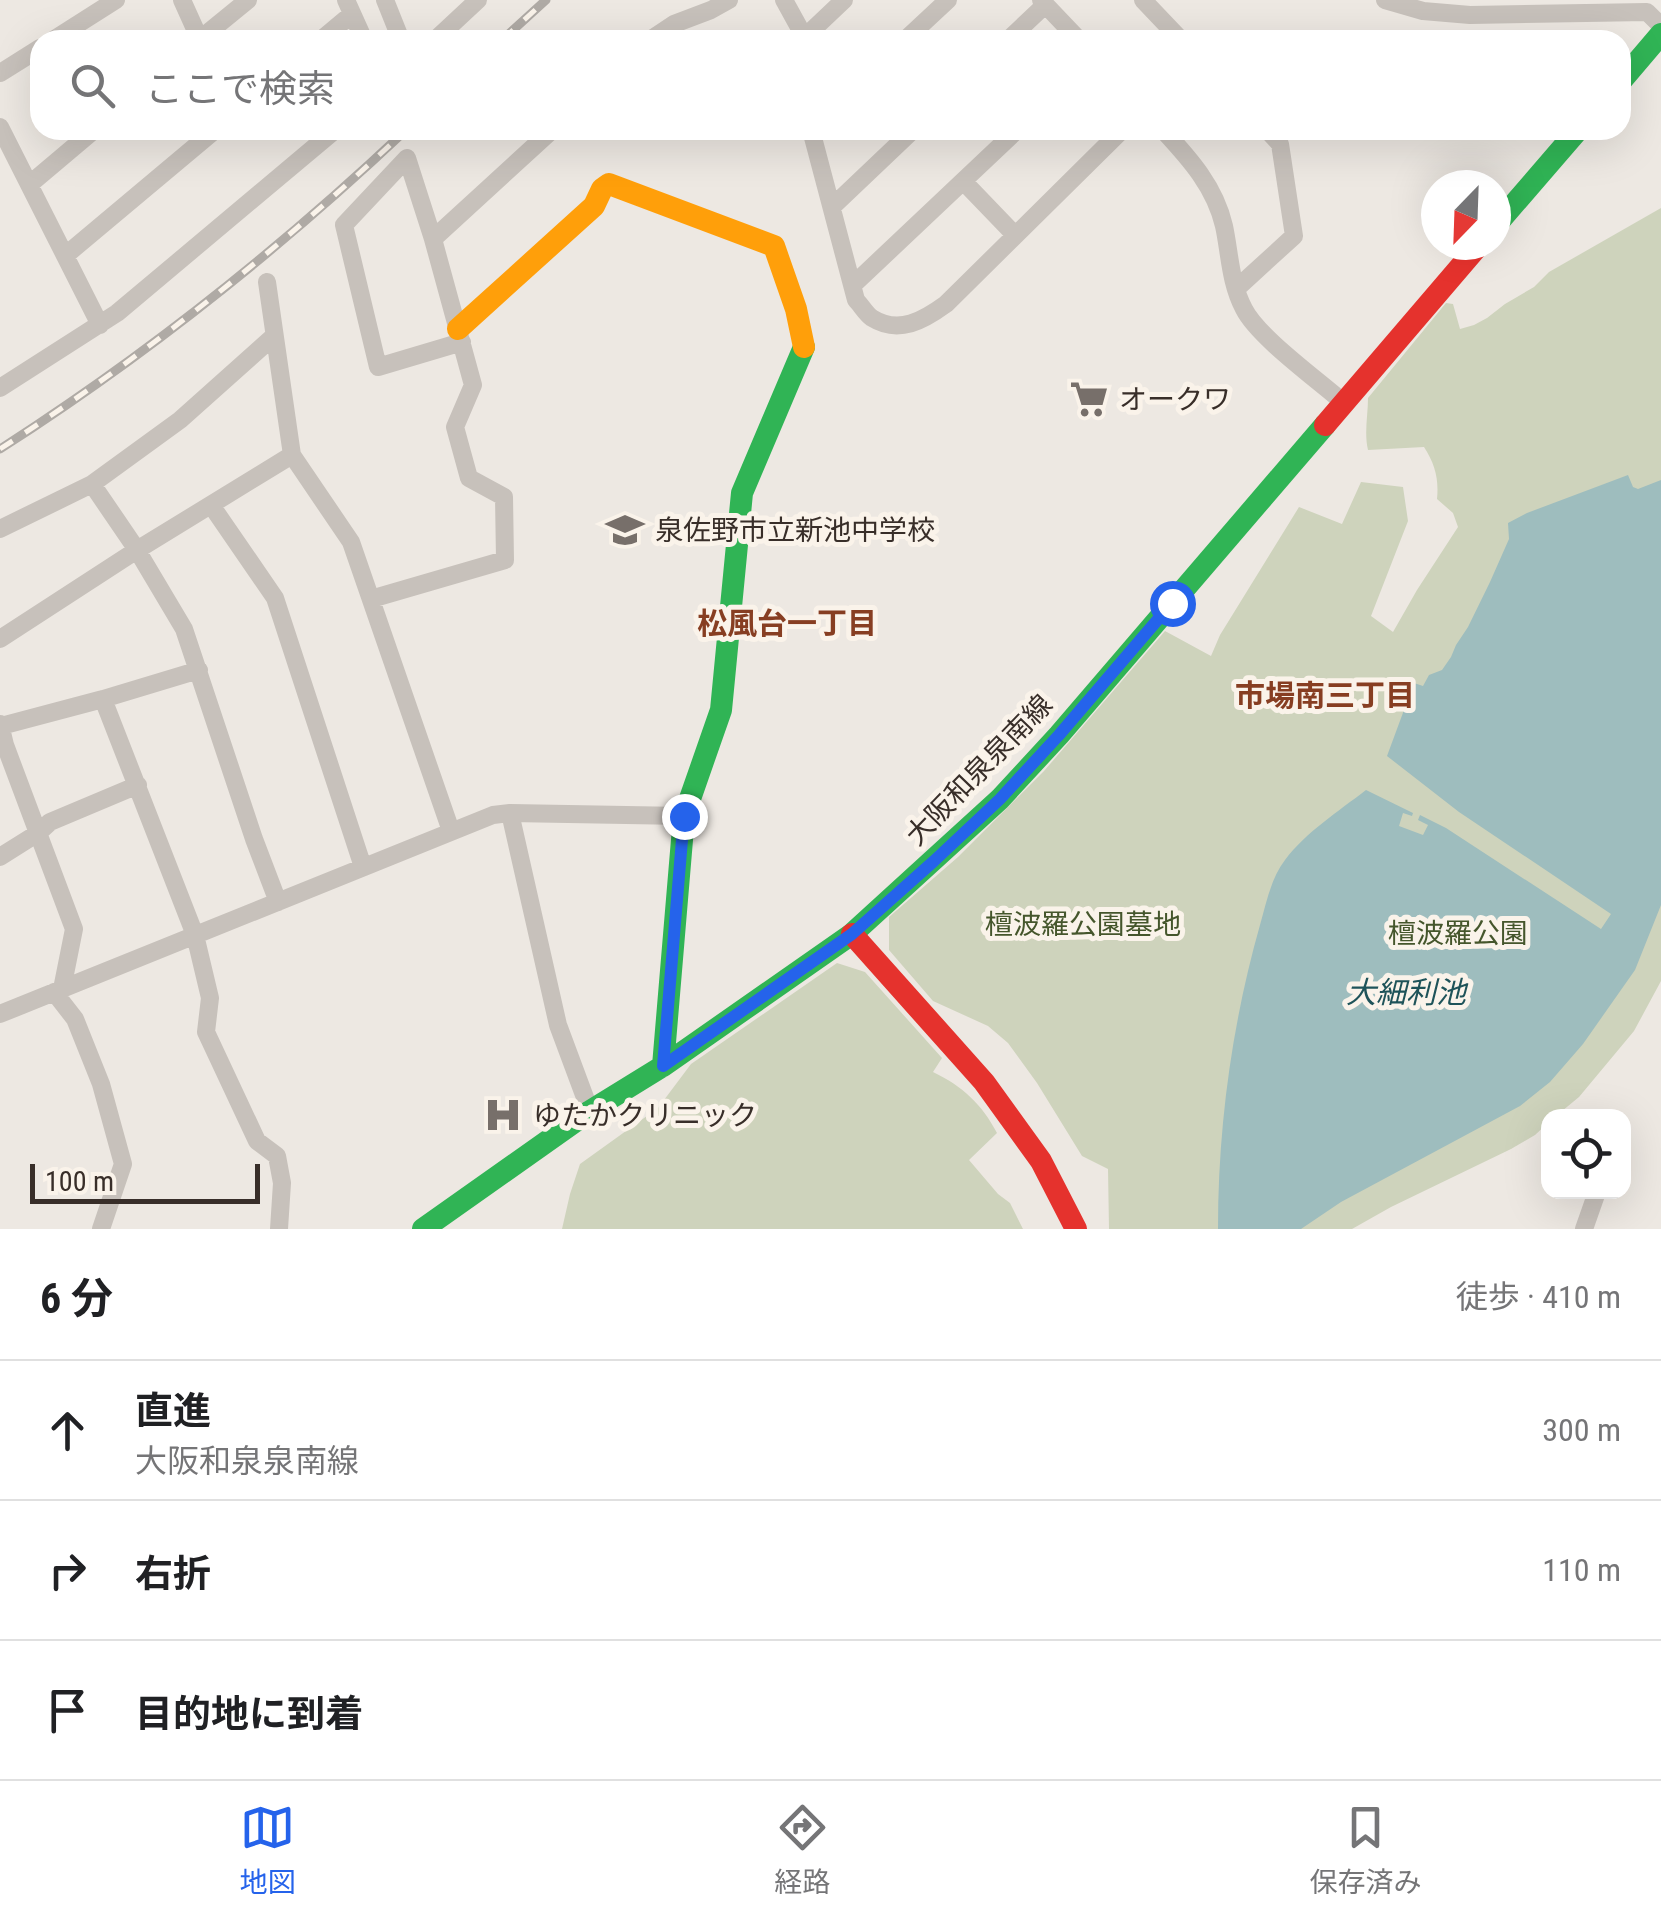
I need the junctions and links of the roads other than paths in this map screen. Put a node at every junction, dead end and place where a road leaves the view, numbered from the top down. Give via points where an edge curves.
1 (116, 0) edge
2 (182, 0) edge
3 (248, 0) edge
4 (385, 0) edge
5 (478, 0) edge
6 (729, 0) edge
7 (784, 0) edge
8 (844, 0) edge
9 (948, 0) edge
10 (1143, 0) edge
11 (1385, 0) edge
12 (1043, 2) edge
13 (349, 7) edge
14 (1661, 26) edge
15 (69, 30) edge
16 (195, 30) edge
17 (211, 30) edge
18 (329, 30) edge
19 (359, 30) edge
20 (397, 30) edge
21 (446, 30) edge
22 (665, 30) edge
23 (801, 30) edge
24 (814, 30) edge
25 (916, 30) edge
26 (1017, 30) edge
27 (1070, 30) edge
28 (1172, 30) edge
29 (1661, 34) edge
30 (30, 54) edge
31 (1631, 68) edge
32 (0, 73) edge
33 (0, 127) edge
34 (82, 140) edge
35 (203, 140) edge
36 (323, 140) edge
37 (541, 140) edge
38 (815, 140) edge
39 (902, 140) edge
40 (1006, 140) edge
41 (1112, 140) edge
42 (1172, 140) edge
43 (1276, 140) edge
44 (1569, 140) edge
45 (963, 180) junction
46 (30, 184) junction
47 (832, 206) junction
48 (1511, 208) edge
49 (1016, 234) junction
50 (432, 239) junction
51 (66, 256) junction
52 (1466, 260) edge
53 (267, 282) dead end
54 (853, 285) junction
55 (1236, 289) junction
56 (100, 325) junction
57 (274, 336) junction
58 (460, 336) junction
59 (0, 388) edge
60 (1344, 403) junction
61 (292, 455) junction
62 (92, 484) junction
63 (211, 504) junction
64 (0, 529) edge
65 (137, 550) junction
66 (372, 599) junction
67 (0, 639) edge
68 (199, 670) junction
69 (104, 699) junction
70 (0, 725) edge
71 (3, 746) edge
72 (138, 786) junction
73 (510, 813) junction
74 (684, 816) junction
75 (451, 832) junction
76 (38, 833) junction
77 (0, 856) edge
78 (364, 867) junction
79 (278, 902) junction
80 (852, 934) junction
81 (195, 935) junction
82 (58, 991) junction
83 (0, 1014) edge
84 (663, 1066) junction
85 (590, 1111) junction
86 (1595, 1199) edge
87 (100, 1229) edge
88 (279, 1229) edge
89 (423, 1229) edge
90 (1076, 1229) edge
91 (1584, 1229) edge

1 - 15 street
2 - 16 street
3 - 17 street
4 - 20 street
5 - 21 street
6 - 22 street
7 - 23 street
8 - 24 street
9 - 25 street
10 - 28 street
11 - 14 street via 1470,15 1647,12
12 - 26 street
12 - 27 street
13 - 18 street
13 - 19 street
29 - 31 main road
30 - 32 street
33 - 46 street
34 - 46 street
35 - 51 street
36 - 56 street
37 - 50 street
38 - 47 street
39 - 47 street
40 - 45 street
41 - 49 street
42 - 55 street via 1214,196
43 - 55 street via 1294,236
44 - 48 main road
45 - 49 street
45 - 54 street
46 - 51 street
47 - 54 street
49 - 54 street via 946,304 910,325 872,318
50 - 58 street
50 - 58 street via 407,158 344,225 378,367
51 - 56 street
52 - 60 main road, 大阪和泉泉南線
53 - 57 street
55 - 60 street via 1257,328
56 - 59 street
57 - 61 street
57 - 62 street via 180,420
58 - 66 street via 473,384 455,427 468,478 504,497 505,560
58 - 74 main road via 609,184 774,246 804,346 742,492 721,710
60 - 80 main road, 大阪和泉泉南線 via 1000,799
61 - 63 street
61 - 66 street via 351,542
62 - 64 street
62 - 65 street
63 - 65 street
63 - 78 street via 275,598
65 - 67 street
65 - 68 street via 184,629
66 - 75 street
68 - 69 street
68 - 79 street
69 - 70 street
69 - 72 street
70 - 71 street
71 - 76 street
72 - 76 street
72 - 81 street
73 - 74 street
73 - 75 street
73 - 85 street via 558,1025
74 - 84 main road
75 - 78 street
76 - 77 street
76 - 82 street via 74,929
78 - 79 street
79 - 81 street
80 - 84 main road, 大阪和泉泉南線
80 - 90 main road via 984,1082 1041,1161
81 - 82 street
81 - 88 street via 210,998 206,1032 257,1140 277,1156
82 - 83 street
82 - 87 street via 101,1084 123,1164
84 - 85 main road, 大阪和泉泉南線
85 - 89 main road, 大阪和泉泉南線
86 - 91 street

